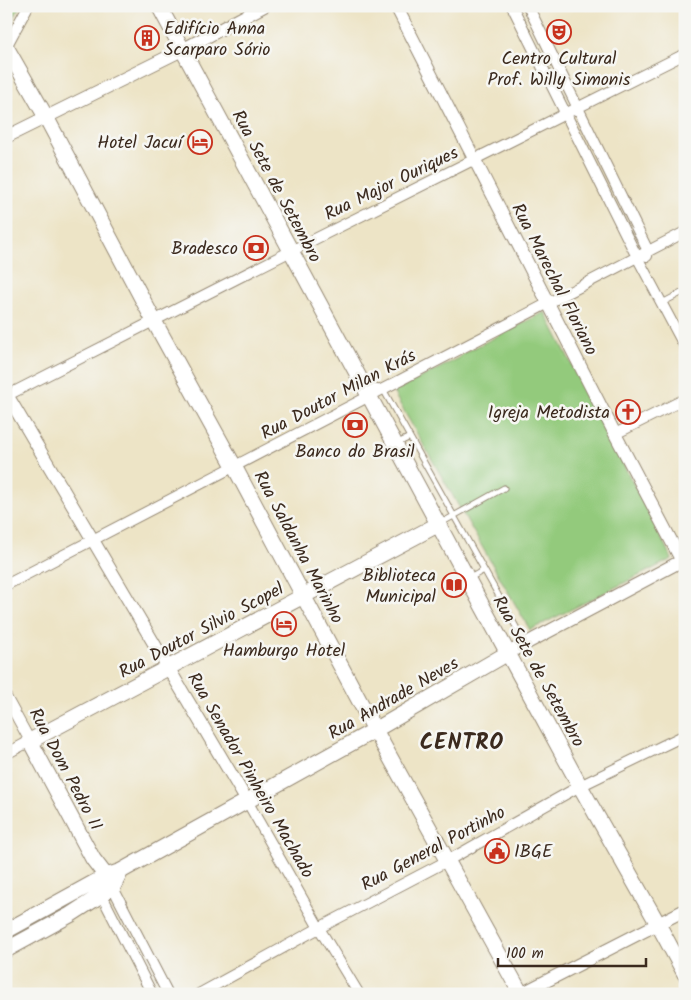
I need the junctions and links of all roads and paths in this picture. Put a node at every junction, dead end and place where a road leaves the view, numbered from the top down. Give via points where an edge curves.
1 (28, 6) edge
2 (159, 6) edge
3 (264, 6) edge
4 (396, 6) edge
5 (528, 6) edge
6 (516, 7) edge
7 (6, 47) edge
8 (182, 50) junction
9 (685, 54) edge
10 (578, 108) junction
11 (566, 113) junction
12 (46, 117) junction
13 (6, 137) edge
14 (596, 145) junction
15 (584, 150) junction
16 (474, 160) junction
17 (623, 201) junction
18 (612, 207) junction
19 (685, 232) edge
20 (291, 251) junction
21 (648, 251) junction
22 (637, 257) junction
23 (644, 269) junction
24 (685, 292) edge
25 (548, 304) junction
26 (662, 304) junction
27 (154, 321) junction
28 (685, 348) edge
29 (372, 389) junction
30 (7, 395) edge
31 (685, 399) edge
32 (615, 434) junction
33 (410, 437) junction
34 (396, 444) junction
35 (234, 466) junction
36 (504, 488) dead end
37 (454, 516) junction
38 (439, 524) junction
39 (93, 540) junction
40 (684, 562) edge
41 (484, 570) junction
42 (468, 579) junction
43 (6, 585) edge
44 (304, 596) junction
45 (525, 644) junction
46 (508, 653) junction
47 (168, 669) junction
48 (6, 697) edge
49 (375, 730) junction
50 (685, 735) edge
51 (30, 741) junction
52 (6, 754) edge
53 (580, 786) junction
54 (247, 801) junction
55 (447, 860) junction
56 (104, 885) junction
57 (685, 910) edge
58 (31, 918) junction
59 (658, 924) junction
60 (319, 928) junction
61 (6, 931) edge
62 (39, 932) junction
63 (6, 950) edge
64 (685, 974) edge
65 (152, 994) edge
66 (168, 994) edge
67 (200, 994) edge
68 (359, 994) edge
69 (521, 994) edge

1 - 7 street
2 - 8 main road, Rua Sete de Setembro
3 - 8 street
4 - 16 street, Rua Marechal Floriano
5 - 10 street
6 - 11 street
7 - 12 main road, Rua Saldanha Marinho
8 - 12 street
8 - 20 main road, Rua Sete de Setembro
9 - 10 street, Rua Major Ouriques
10 - 11 street, Rua Major Ouriques
10 - 14 street
11 - 15 street
11 - 16 street, Rua Major Ouriques
12 - 13 street
12 - 27 main road, Rua Saldanha Marinho
14 - 15 street
14 - 17 street
15 - 18 street
16 - 20 street, Rua Major Ouriques
16 - 25 street, Rua Marechal Floriano
17 - 18 street
17 - 21 street
18 - 22 street
19 - 21 street, Rua Doutor Milan Krás
20 - 27 street, Rua Major Ouriques
20 - 29 main road, Rua Sete de Setembro
21 - 22 street, Rua Doutor Milan Krás
21 - 23 street
22 - 23 street
22 - 25 street, Rua Doutor Milan Krás
23 - 26 street
24 - 26 lane
25 - 29 street, Rua Doutor Milan Krás
25 - 32 street, Rua Marechal Floriano
26 - 28 street
27 - 30 street, Rua Major Ouriques
27 - 35 main road, Rua Saldanha Marinho
29 - 33 lane, Rua Sete de Setembro
29 - 34 main road, Rua Sete de Setembro
29 - 35 street, Rua Doutor Milan Krás
30 - 39 street, Rua Senador Pinheiro Machado
31 - 32 street
32 - 40 street, Rua Marechal Floriano
33 - 34 lane
33 - 37 lane, Rua Sete de Setembro
34 - 38 main road, Rua Sete de Setembro
35 - 39 street, Rua Doutor Milan Krás
35 - 44 main road, Rua Saldanha Marinho
36 - 37 lane
37 - 38 lane
37 - 41 lane, Rua Sete de Setembro
38 - 42 main road, Rua Sete de Setembro
38 - 44 main road, Rua Doutor Silvio Scopel
39 - 43 street, Rua Doutor Milan Krás
39 - 47 street, Rua Senador Pinheiro Machado
40 - 45 street, Rua Andrade Neves
41 - 42 lane
41 - 45 lane, Rua Sete de Setembro
42 - 46 main road, Rua Sete de Setembro
44 - 47 main road, Rua Doutor Silvio Scopel
44 - 49 main road, Rua Saldanha Marinho
45 - 46 street, Rua Andrade Neves
46 - 49 main road, Rua Andrade Neves
46 - 53 main road, Rua Sete de Setembro
47 - 51 main road, Rua Doutor Silvio Scopel
47 - 54 street, Rua Senador Pinheiro Machado
48 - 51 street, Rua Dom Pedro II
49 - 54 main road, Rua Andrade Neves
49 - 55 main road, Rua Saldanha Marinho
50 - 53 street, Rua General Portinho
51 - 52 street, Rua Doutor Silvio Scopel
51 - 56 main road, Rua Dom Pedro II via 94,859
53 - 55 street, Rua General Portinho
53 - 59 main road, Rua Sete de Setembro
54 - 56 main road, Rua Andrade Neves via 121,870
54 - 60 street, Rua Senador Pinheiro Machado
55 - 60 street, Rua General Portinho
55 - 69 main road, Rua Saldanha Marinho
56 - 58 main road
56 - 62 main road via 70,915
56 - 65 street, Rua Dom Pedro II
56 - 66 street, Rua Dom Pedro II
57 - 59 street
58 - 61 main road
58 - 62 main road
59 - 64 main road, Rua Sete de Setembro
59 - 69 street
60 - 67 street, Rua General Portinho
60 - 68 street, Rua Senador Pinheiro Machado
62 - 63 main road

